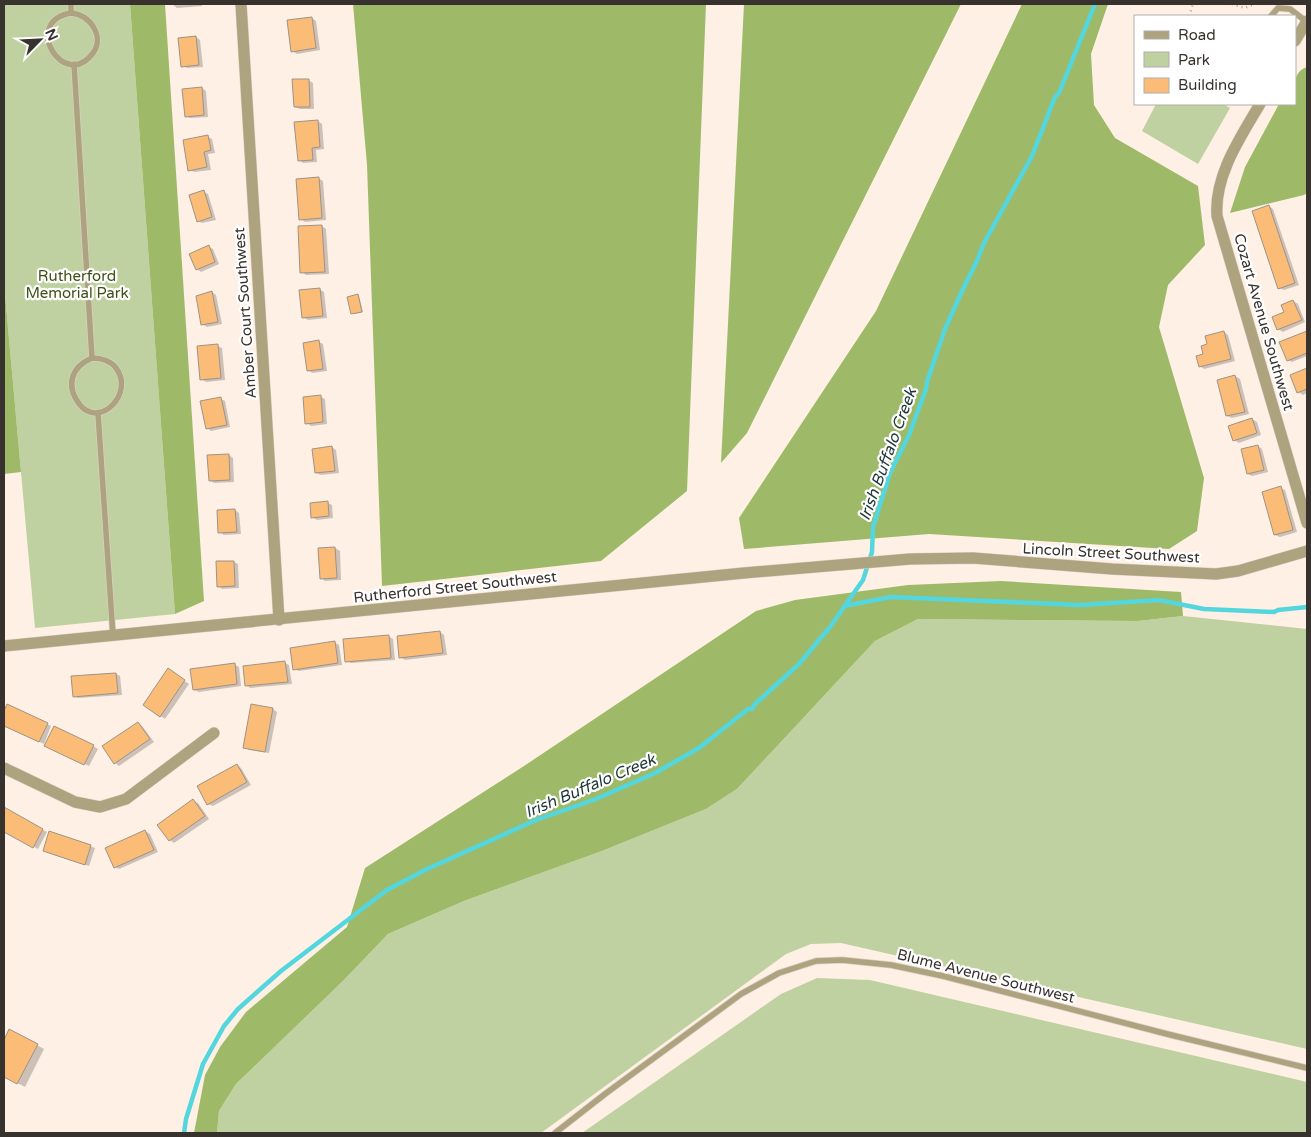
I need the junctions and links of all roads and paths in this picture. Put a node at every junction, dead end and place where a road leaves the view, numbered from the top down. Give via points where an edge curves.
1 (71, 4) edge
2 (241, 4) edge
3 (1232, 4) edge
4 (1254, 4) edge
5 (71, 14) junction
6 (1272, 15) edge
7 (1307, 21) edge
8 (1296, 39) edge
9 (74, 64) junction
10 (1259, 105) edge
11 (92, 358) junction
12 (98, 413) junction
13 (1307, 523) edge
14 (1307, 551) edge
15 (910, 559) joint
16 (278, 620) junction
17 (113, 636) junction
18 (4, 646) edge
19 (214, 733) dead end
20 (4, 768) edge
21 (1307, 1068) edge
22 (555, 1133) edge

1 - 5 lane
2 - 16 street, Amber Court Southwest
3 - 4 path via 1245,8
5 - 9 lane via 65,14 54,22 48,41 59,59
5 - 9 lane via 82,15 88,20 97,42 86,61
6 - 7 lane via 1278,8 1290,10
7 - 8 street
9 - 11 lane
10 - 13 street, Cozart Avenue Southwest via 1221,181 1216,202 1217,216
11 - 12 lane via 76,370 72,385 82,407
11 - 12 lane via 113,364 122,386 115,402
12 - 17 lane
14 - 15 street, Lincoln Street Southwest via 1216,574 1112,570 973,558
15 - 16 street, Rutherford Street Southwest
16 - 17 street, Rutherford Street Southwest
17 - 18 street, Rutherford Street Southwest
19 - 20 street via 126,799 100,807 75,802
21 - 22 lane, Blume Avenue Southwest via 943,976 891,965 816,961 779,973 741,994

